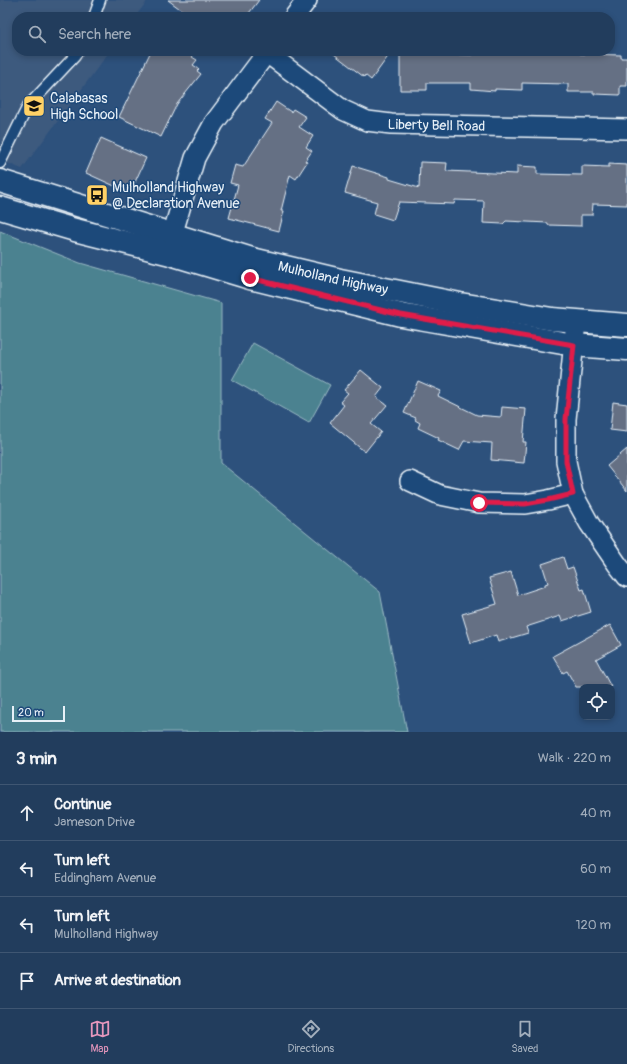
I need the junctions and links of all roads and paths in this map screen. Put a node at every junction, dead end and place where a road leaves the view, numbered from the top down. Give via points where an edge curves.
1 (100, 0) edge
2 (307, 0) edge
3 (96, 12) edge
4 (298, 12) edge
5 (75, 56) edge
6 (265, 56) edge
7 (273, 56) edge
8 (627, 129) edge
9 (0, 163) edge
10 (0, 181) edge
11 (0, 208) edge
12 (169, 244) junction
13 (576, 322) junction
14 (627, 325) edge
15 (574, 345) junction
16 (627, 349) edge
17 (410, 481) dead end
18 (573, 494) junction
19 (627, 577) edge

1 - 3 lane
2 - 4 street
5 - 9 lane via 28,106
6 - 12 street via 214,123 195,158
7 - 8 street, Liberty Bell Road via 343,110 367,121 392,124
10 - 12 main road, Mulholland Highway
11 - 12 main road, Mulholland Highway via 75,230
12 - 13 main road, Mulholland Highway via 252,259 460,304
12 - 15 main road, Mulholland Highway via 250,278 401,315
13 - 14 main road, Mulholland Highway
13 - 15 street
15 - 16 main road, Mulholland Highway
15 - 18 street via 566,419 566,461
17 - 18 street via 440,495 479,503 525,504
18 - 19 street via 616,564

